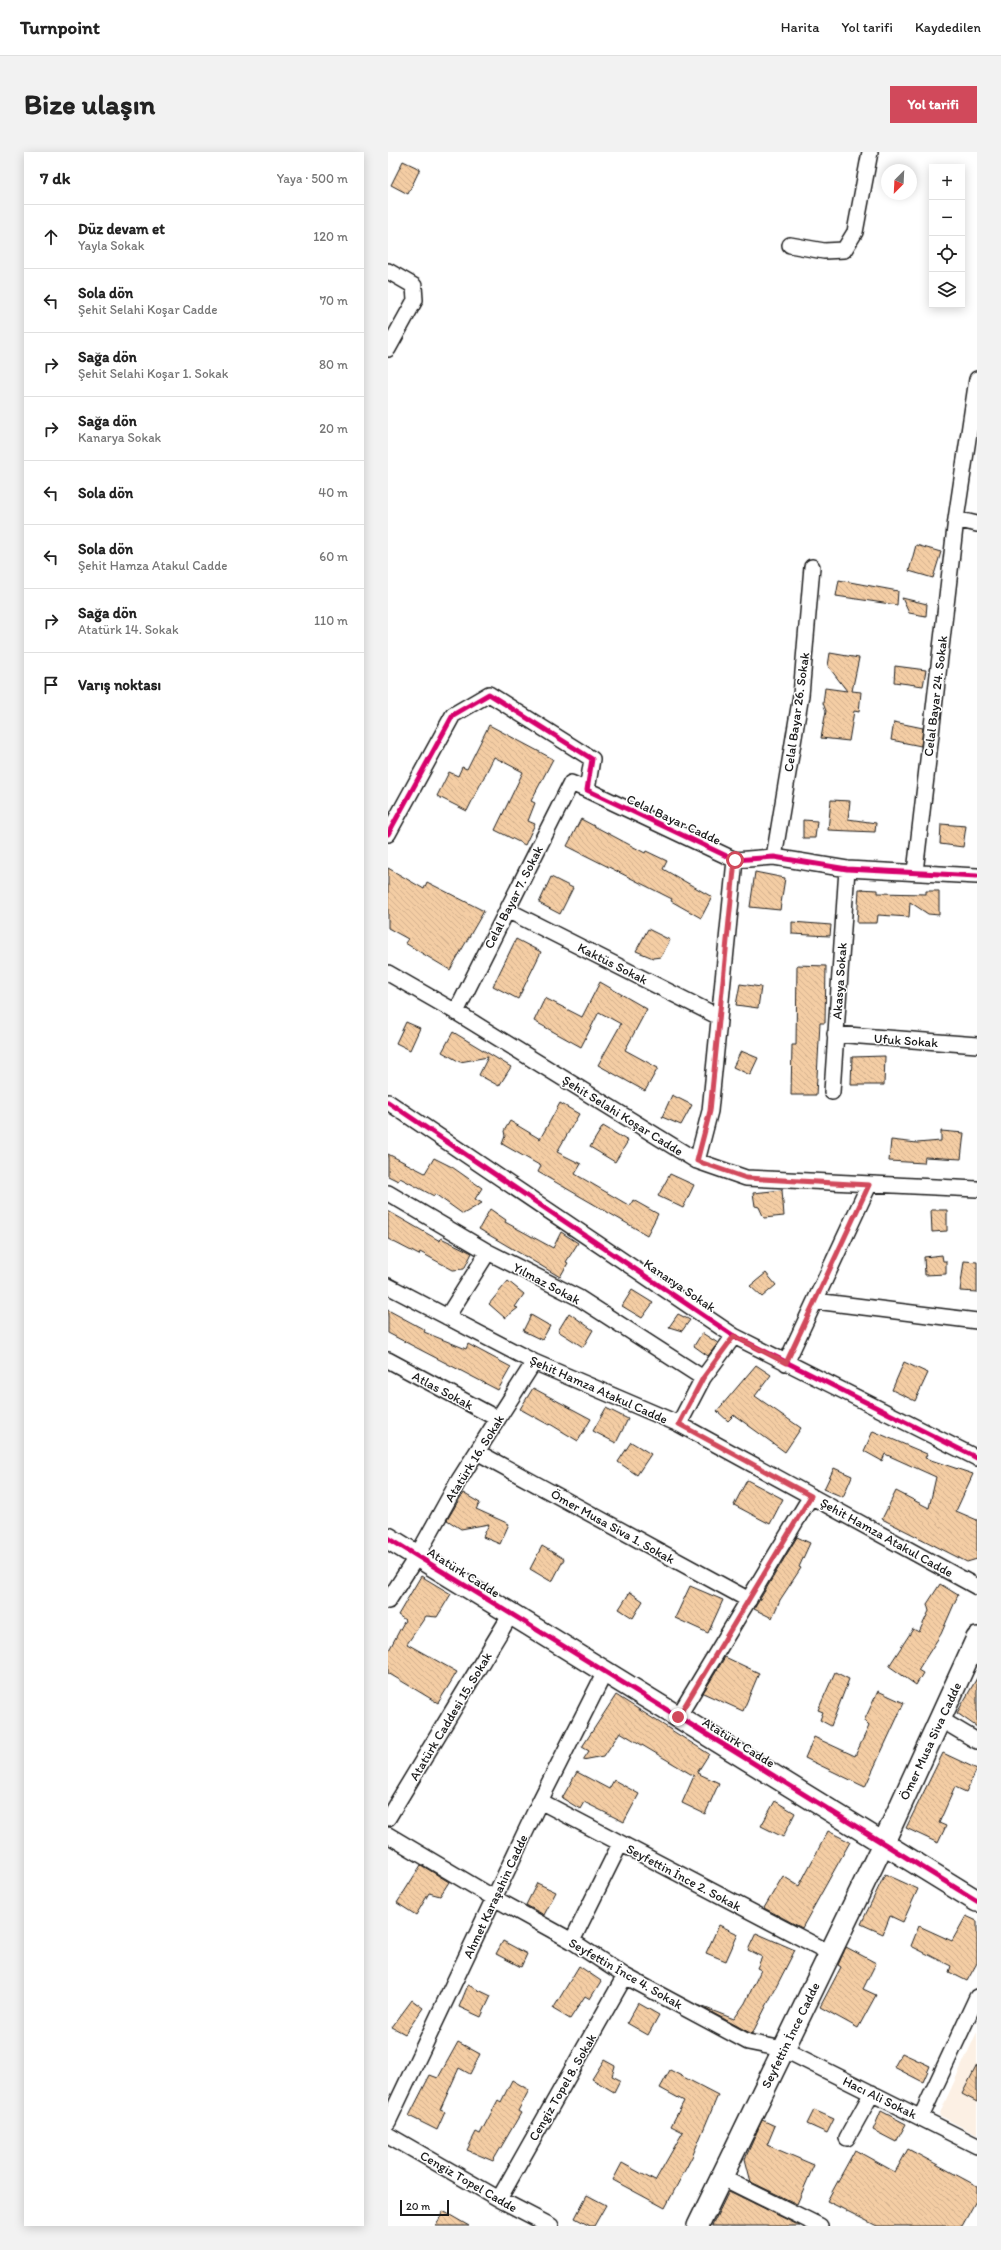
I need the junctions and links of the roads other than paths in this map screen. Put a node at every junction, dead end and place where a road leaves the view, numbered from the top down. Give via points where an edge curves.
1 (870, 152) edge
2 (790, 245) dead end
3 (388, 271) edge
4 (388, 349) edge
5 (977, 379) edge
6 (956, 519) junction
7 (977, 524) edge
8 (812, 567) dead end
9 (571, 783) joint
10 (587, 790) junction
11 (388, 834) edge
12 (774, 857) junction
13 (735, 860) junction
14 (847, 869) junction
15 (915, 872) junction
16 (977, 876) edge
17 (507, 910) junction
18 (388, 973) edge
19 (456, 1012) junction
20 (719, 1017) junction
21 (835, 1034) junction
22 (977, 1045) edge
23 (832, 1092) dead end
24 (388, 1102) edge
25 (697, 1161) junction
26 (869, 1185) junction
27 (977, 1189) edge
28 (388, 1193) edge
29 (488, 1252) junction
30 (388, 1286) edge
31 (815, 1301) junction
32 (447, 1317) junction
33 (977, 1321) edge
34 (734, 1336) junction
35 (388, 1360) edge
36 (534, 1362) junction
37 (786, 1363) junction
38 (703, 1378) junction
39 (498, 1419) junction
40 (679, 1424) junction
41 (477, 1452) junction
42 (977, 1458) edge
43 (811, 1496) junction
44 (388, 1538) edge
45 (417, 1556) junction
46 (977, 1587) edge
47 (749, 1600) junction
48 (388, 1601) edge
49 (511, 1614) junction
50 (977, 1638) edge
51 (605, 1672) junction
52 (678, 1717) junction
53 (940, 1719) junction
54 (977, 1742) edge
55 (540, 1801) junction
56 (388, 1818) edge
57 (388, 1834) edge
58 (620, 1844) junction
59 (883, 1844) junction
60 (494, 1898) junction
61 (977, 1901) edge
62 (572, 1941) junction
63 (830, 1953) junction
64 (625, 1976) junction
65 (977, 1997) edge
66 (783, 2049) junction
67 (872, 2093) junction
68 (921, 2117) junction
69 (388, 2122) edge
70 (388, 2135) edge
71 (848, 2138) dead end
72 (977, 2146) edge
73 (721, 2177) junction
74 (499, 2199) junction
75 (550, 2226) edge
76 (698, 2226) edge
77 (820, 2226) edge

1 - 2 street via 851,242 840,251
3 - 4 street via 414,286 415,300
5 - 6 street, Celal Bayar 24. Sokak
6 - 7 street
6 - 15 street, Celal Bayar 24. Sokak
8 - 12 street, Celal Bayar 26. Sokak via 801,695
9 - 10 street, Celal Bayar Cadde
9 - 17 street, Celal Bayar 7. Sokak
10 - 11 street via 592,759 489,694 453,715
10 - 13 street, Celal Bayar Cadde
12 - 13 street, Celal Bayar Cadde
12 - 14 street, Celal Bayar Cadde
13 - 20 street
14 - 15 street, Celal Bayar Cadde
14 - 21 street, Akasya Sokak
15 - 16 street, Celal Bayar Cadde
17 - 19 street, Celal Bayar 7. Sokak
17 - 20 street, Kaktüs Sokak
18 - 19 street, Şehit Selahi Koşar Cadde
19 - 25 street, Şehit Selahi Koşar Cadde
20 - 25 street via 710,1111
21 - 22 street, Ufuk Sokak
21 - 23 street, Akasya Sokak
24 - 34 street, Kanarya Sokak
25 - 26 street, Şehit Selahi Koşar Cadde via 746,1178
26 - 27 street, Şehit Selahi Koşar Cadde
26 - 31 street
28 - 29 street, Yılmaz Sokak
29 - 32 street
29 - 38 street, Yılmaz Sokak via 579,1298
30 - 32 street, Şehit Hamza Atakul Cadde
31 - 33 street
31 - 37 street
32 - 36 street, Şehit Hamza Atakul Cadde
34 - 37 street, Kanarya Sokak
34 - 38 street
35 - 39 street, Atlas Sokak
36 - 39 street, Atatürk 16. Sokak
36 - 40 street, Şehit Hamza Atakul Cadde
37 - 42 street, Kanarya Sokak
38 - 40 street
39 - 41 street, Atatürk 16. Sokak
40 - 43 street, Şehit Hamza Atakul Cadde
41 - 45 street, Atatürk 16. Sokak
41 - 47 street, Ömer Musa Siva 1. Sokak
43 - 46 street, Şehit Hamza Atakul Cadde
43 - 47 street
44 - 45 main road, Atatürk Cadde
45 - 48 street, Atatürk 16. Sokak
45 - 49 main road, Atatürk Cadde
47 - 52 street
49 - 51 main road, Atatürk Cadde
49 - 56 street, Atatürk Caddesi 15. Sokak
50 - 53 main road, Ömer Musa Siva Cadde
51 - 52 main road, Atatürk Cadde
51 - 55 street, Ahmet Karaşahin Cadde
52 - 59 main road, Atatürk Cadde
53 - 54 street
53 - 59 main road, Ömer Musa Siva Cadde
55 - 58 street, Seyfettin İnce 2. Sokak
55 - 60 street, Ahmet Karaşahin Cadde
57 - 60 street, Seyfettin İnce 4. Sokak
58 - 62 street
58 - 63 street, Seyfettin İnce 2. Sokak
59 - 61 main road, Atatürk Cadde
59 - 63 main road, Seyfettin İnce Cadde
60 - 62 street, Seyfettin İnce 4. Sokak
60 - 69 street, Ahmet Karaşahin Cadde
62 - 64 street, Seyfettin İnce 4. Sokak
63 - 66 main road, Seyfettin İnce Cadde
64 - 66 street, Seyfettin İnce 4. Sokak via 748,2042
64 - 74 street, Cengiz Topel 8. Sokak
65 - 68 street
66 - 67 street, Hacı Ali Sokak
66 - 73 main road, Seyfettin İnce Cadde
67 - 68 street, Hacı Ali Sokak
67 - 71 street
68 - 72 street, Hacı Ali Sokak
70 - 74 street, Cengiz Topel Cadde
73 - 76 main road, Seyfettin İnce Cadde
73 - 77 street
74 - 75 street, Cengiz Topel Cadde

